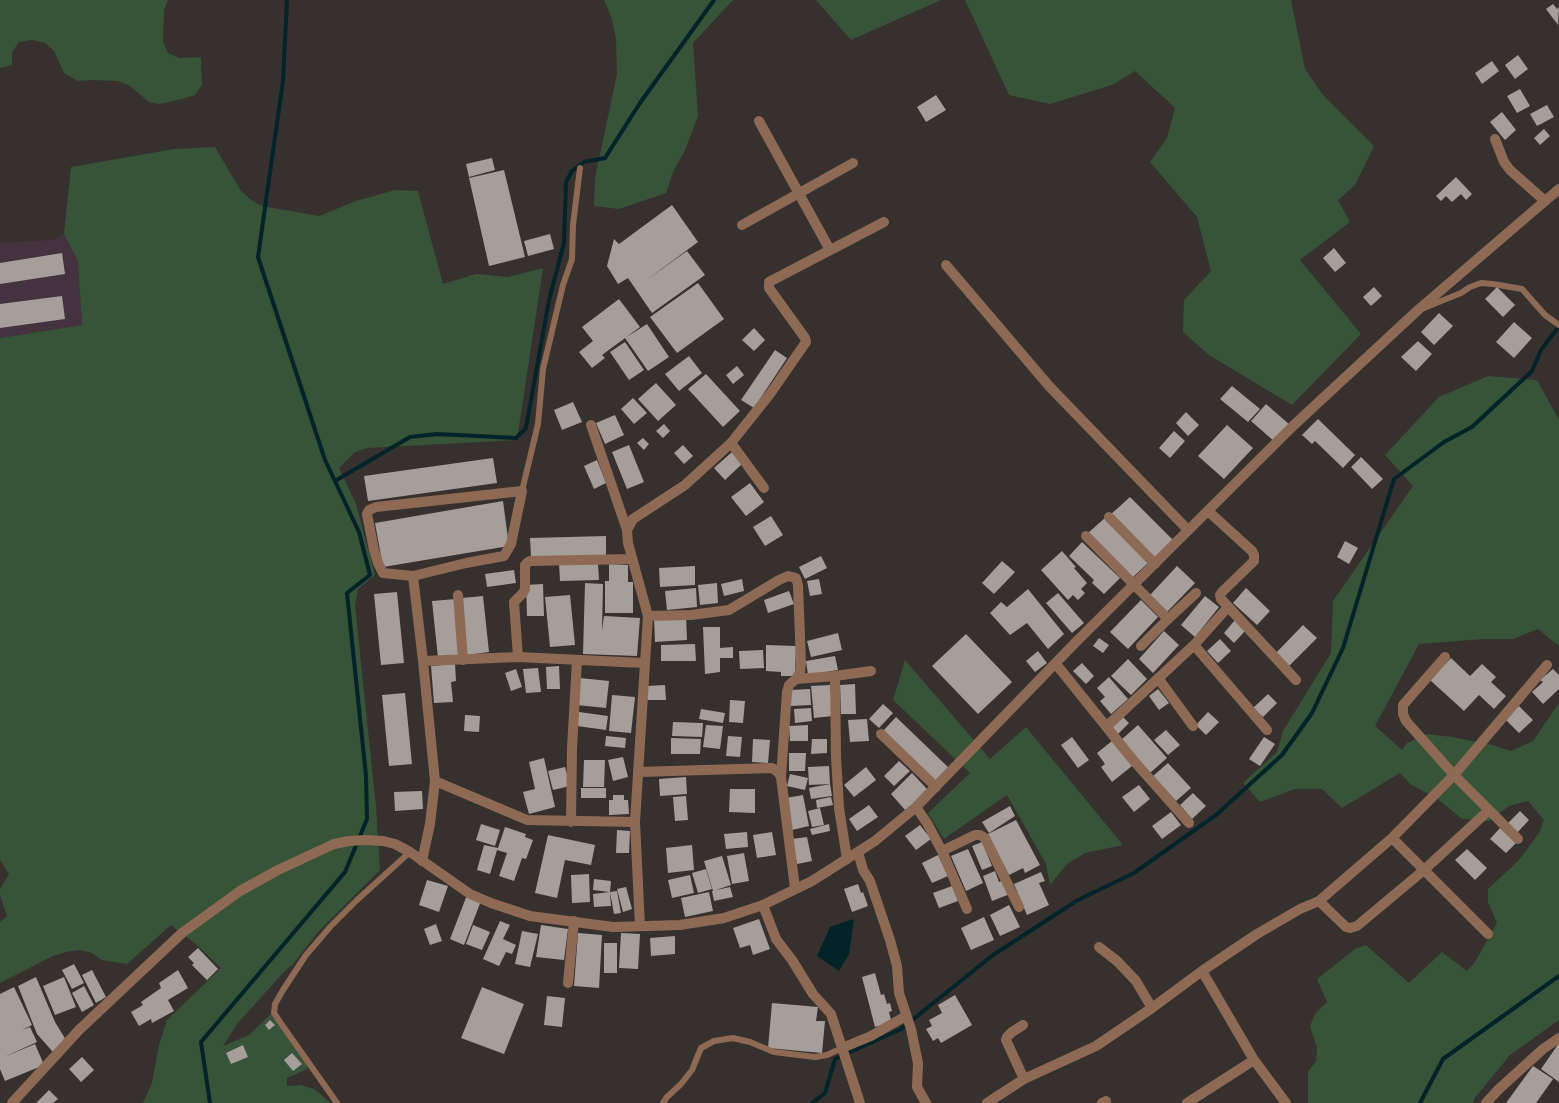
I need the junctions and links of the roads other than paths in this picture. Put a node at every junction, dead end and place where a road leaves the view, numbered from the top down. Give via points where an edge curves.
1 (758, 121) dead end
2 (1495, 139) dead end
3 (853, 163) dead end
4 (580, 168) dead end
5 (1559, 189) edge
6 (798, 193) junction
7 (1544, 201) junction
8 (884, 222) dead end
9 (742, 225) dead end
10 (830, 250) junction
11 (946, 265) dead end
12 (1418, 310) junction
13 (1558, 324) edge
14 (591, 425) dead end
15 (731, 443) junction
16 (764, 488) dead end
17 (522, 491) junction
18 (1208, 511) junction
19 (1109, 517) dead end
20 (627, 530) junction
21 (1188, 530) junction
22 (1086, 536) dead end
23 (632, 559) junction
24 (1155, 564) junction
25 (413, 576) junction
26 (1135, 585) junction
27 (1196, 593) dead end
28 (458, 594) dead end
29 (1228, 607) junction
30 (648, 616) junction
31 (1168, 619) junction
32 (1194, 645) junction
33 (1142, 646) dead end
34 (518, 657) junction
35 (1444, 657) dead end
36 (463, 660) junction
37 (577, 660) junction
38 (423, 661) junction
39 (644, 663) junction
40 (1056, 664) junction
41 (1547, 664) dead end
42 (872, 671) dead end
43 (835, 676) junction
44 (1158, 678) junction
45 (796, 679) junction
46 (1296, 680) dead end
47 (1107, 726) junction
48 (1192, 726) dead end
49 (1267, 730) dead end
50 (881, 734) dead end
51 (638, 772) junction
52 (1454, 775) junction
53 (782, 777) junction
54 (435, 781) junction
55 (936, 787) junction
56 (916, 807) junction
57 (1488, 810) junction
58 (571, 822) junction
59 (635, 822) junction
60 (1189, 823) dead end
61 (1392, 838) junction
62 (1518, 839) dead end
63 (942, 850) junction
64 (410, 852) junction
65 (858, 852) junction
66 (847, 859) junction
67 (422, 861) junction
68 (1424, 870) junction
69 (795, 888) junction
70 (1320, 901) junction
71 (763, 905) junction
72 (1019, 907) dead end
73 (967, 909) dead end
74 (574, 921) junction
75 (640, 926) junction
76 (1488, 934) dead end
77 (1099, 947) dead end
78 (1202, 971) junction
79 (568, 983) dead end
80 (1152, 1008) junction
81 (908, 1022) junction
82 (1024, 1025) dead end
83 (1559, 1038) edge
84 (843, 1054) junction
85 (1254, 1060) junction
86 (1024, 1079) junction
87 (12, 1103) edge
88 (337, 1103) edge
89 (664, 1103) edge
90 (860, 1103) edge
91 (926, 1103) edge
92 (987, 1103) edge
93 (1187, 1103) edge
94 (1286, 1103) edge
95 (1486, 1103) edge

1 - 6 street
2 - 7 street via 1510,170
3 - 6 street
4 - 17 lane via 572,259 543,368 538,424
5 - 7 street
6 - 9 street
6 - 10 street
7 - 12 street
8 - 10 street
10 - 15 street via 770,282 769,288 806,342
11 - 21 street via 1050,386
12 - 13 lane via 1461,293 1470,286 1493,284 1522,289 1545,315
12 - 18 street
14 - 20 street
15 - 16 street
15 - 20 street via 685,485 633,519
17 - 25 street via 511,544 504,556
17 - 25 street via 369,510 374,550 384,574
18 - 21 street
18 - 29 street via 1254,555 1254,560 1220,595
19 - 24 street
20 - 23 street
21 - 24 street
22 - 26 street
23 - 30 street
23 - 34 street via 527,563 525,589 514,602
24 - 26 street
25 - 38 street
26 - 31 street
26 - 40 street
27 - 31 street
28 - 36 street
29 - 32 street
29 - 46 street
30 - 39 street
30 - 45 street via 729,610 780,580 795,577 801,663
31 - 33 street
32 - 44 street
32 - 49 street
34 - 36 street
34 - 37 street
35 - 52 street via 1404,705 1403,714
36 - 38 street
37 - 39 street
37 - 58 street
38 - 54 street
39 - 51 street
40 - 47 street
40 - 55 street
41 - 52 street
42 - 43 street
43 - 45 street
43 - 66 street via 839,808
44 - 47 street
44 - 48 street
45 - 53 street via 787,692
47 - 60 street
50 - 55 street
51 - 53 street via 772,768
51 - 59 street
52 - 57 street
52 - 61 street
53 - 69 street
54 - 58 street via 527,820
54 - 67 street
55 - 56 street
56 - 63 street
56 - 65 street
57 - 62 street
57 - 68 street
58 - 59 street
59 - 75 street
61 - 68 street
61 - 70 street
63 - 72 street via 975,835 985,838
63 - 73 street
64 - 67 street
64 - 87 street via 394,844 350,841 321,850 240,891 182,933 79,1030
64 - 88 lane via 330,927 306,955 275,1004 274,1013
65 - 66 street
65 - 81 street via 890,940 897,966 899,994
66 - 69 street
67 - 74 street via 470,894 491,904 530,916
68 - 70 street via 1357,926 1346,926
68 - 76 street
69 - 71 street
70 - 78 street via 1279,921
71 - 75 street via 702,922
71 - 84 street via 776,939 813,994 831,1014
74 - 75 street via 613,927
74 - 79 street
77 - 80 street via 1136,981
78 - 80 street
78 - 85 street
80 - 86 street via 1096,1046
81 - 84 street via 871,1036
81 - 91 street via 918,1063 917,1087
82 - 86 street via 1006,1036 1006,1040
83 - 95 street
84 - 89 lane via 815,1057 774,1052 733,1038 714,1041 701,1048 692,1070
84 - 90 street
85 - 93 street
85 - 94 street
86 - 92 street

